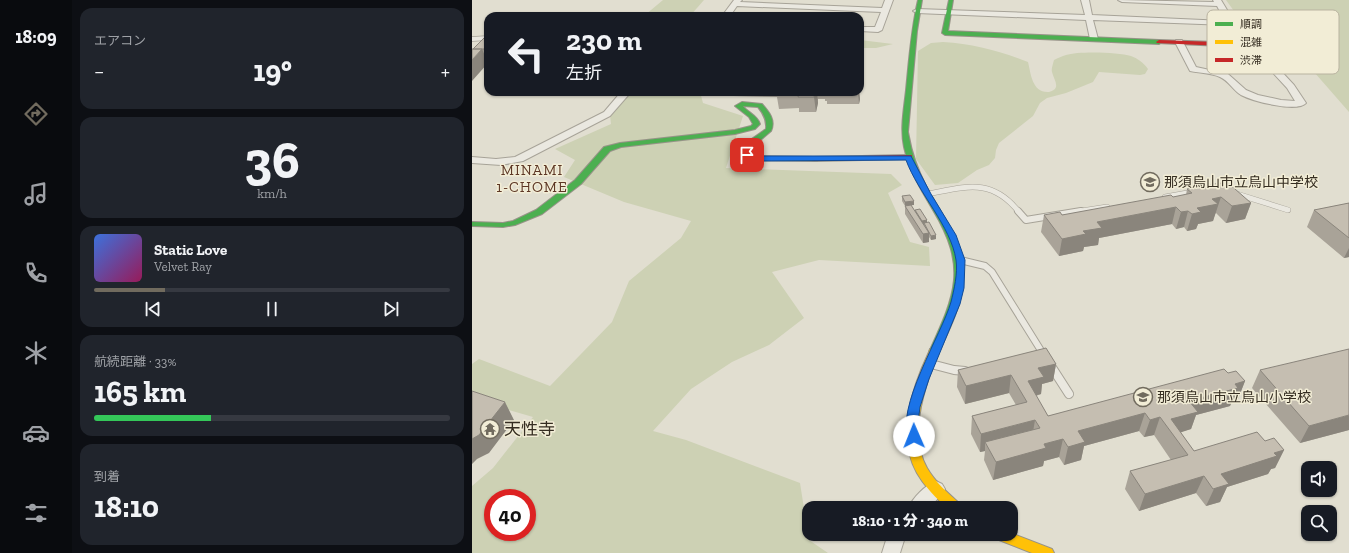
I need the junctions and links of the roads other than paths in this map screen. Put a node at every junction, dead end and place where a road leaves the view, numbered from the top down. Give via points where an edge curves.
1 (889, 0) edge
2 (920, 0) edge
3 (951, 0) edge
4 (1086, 0) edge
5 (1122, 0) edge
6 (737, 2) edge
7 (1218, 2) edge
8 (885, 10) junction
9 (918, 11) junction
10 (729, 12) edge
11 (949, 12) junction
12 (1090, 18) junction
13 (1207, 22) edge
14 (864, 29) edge
15 (484, 38) edge
16 (472, 39) edge
17 (1094, 39) junction
18 (1179, 42) junction
19 (1207, 43) edge
20 (1207, 72) edge
21 (1221, 74) edge
22 (1279, 74) edge
23 (623, 96) edge
24 (909, 157) junction
25 (472, 160) edge
26 (1203, 190) edge
27 (1232, 193) edge
28 (927, 194) junction
29 (1156, 199) edge
30 (1117, 206) edge
31 (1288, 210) dead end
32 (472, 224) edge
33 (960, 260) junction
34 (930, 364) junction
35 (971, 369) edge
36 (1069, 394) dead end
37 (936, 489) junction
38 (924, 501) edge
39 (949, 501) edge
40 (895, 541) edge
41 (1017, 541) edge
42 (891, 553) edge
43 (1047, 553) edge

1 - 8 street
2 - 9 street
3 - 11 street
4 - 12 street
5 - 7 street
6 - 8 street
6 - 10 street
8 - 14 street via 878,30
9 - 11 street
9 - 24 street via 905,132
11 - 12 street
11 - 17 street via 945,32
12 - 13 street
12 - 17 street
15 - 16 lane
17 - 18 street
18 - 19 street
18 - 20 street via 1193,70
21 - 22 street via 1243,92 1285,104 1301,103
23 - 25 street via 607,114 519,159 505,163
24 - 28 street
24 - 32 street via 752,158 747,155 746,150 770,130 771,120 760,105 742,104 739,108 756,119 757,124 753,128 620,144 606,149 578,182 539,212 503,226
26 - 29 lane
27 - 31 lane
28 - 30 lane via 964,188 990,188 1006,198 1026,220
28 - 33 street via 952,235
33 - 34 street via 959,288 955,304
33 - 36 lane via 980,264 992,272 1039,353
34 - 35 lane via 954,370
34 - 37 street via 914,407 912,423 915,450 924,474
37 - 38 street
37 - 39 street
40 - 42 street
41 - 43 street

